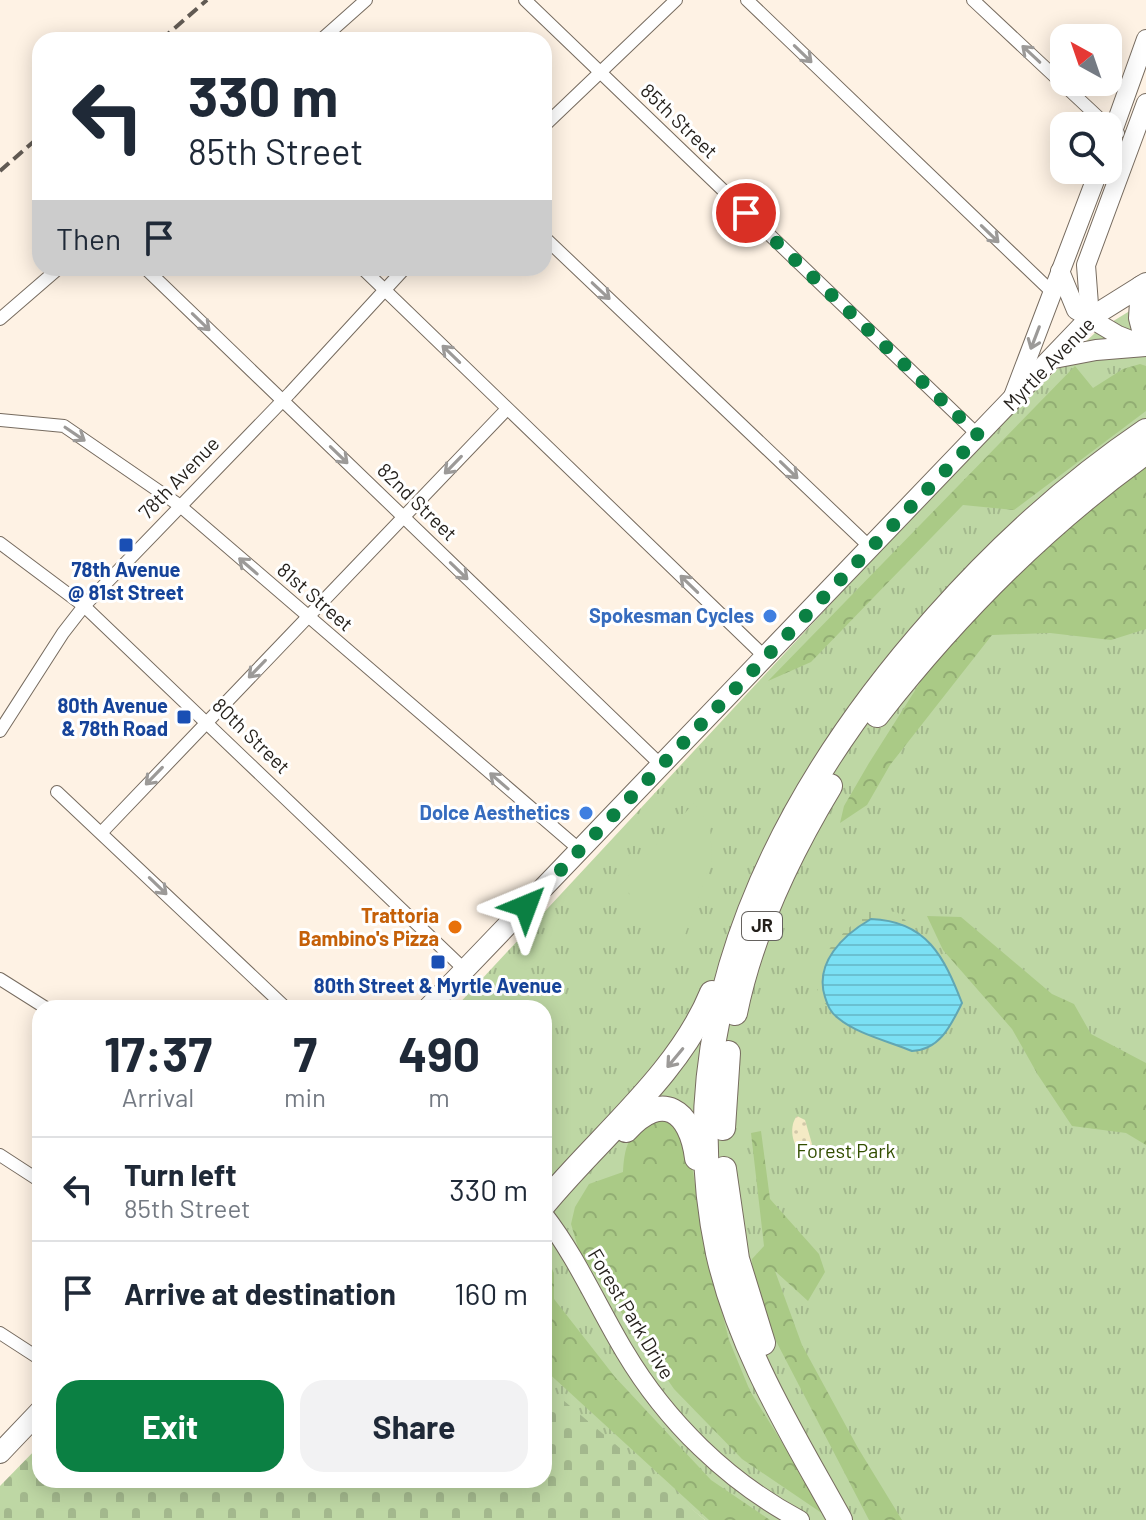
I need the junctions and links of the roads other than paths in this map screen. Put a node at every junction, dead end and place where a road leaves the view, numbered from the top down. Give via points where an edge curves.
1 (366, 0) edge
2 (525, 0) edge
3 (676, 0) edge
4 (747, 0) edge
5 (973, 0) edge
6 (989, 6) edge
7 (332, 30) edge
8 (1146, 39) edge
9 (601, 73) junction
10 (1146, 103) edge
11 (1087, 112) edge
12 (1120, 112) edge
13 (552, 119) edge
14 (1122, 138) edge
15 (1133, 138) junction
16 (1094, 184) edge
17 (552, 245) edge
18 (1060, 271) junction
19 (50, 276) edge
20 (153, 276) edge
21 (370, 276) edge
22 (398, 276) edge
23 (1144, 285) edge
24 (385, 290) junction
25 (1052, 292) junction
26 (1090, 318) junction
27 (0, 319) edge
28 (1146, 346) edge
29 (1054, 358) junction
30 (283, 400) junction
31 (1010, 405) junction
32 (507, 409) junction
33 (0, 420) edge
34 (1146, 431) edge
35 (979, 436) junction
36 (1146, 452) edge
37 (179, 505) junction
38 (403, 517) junction
39 (0, 543) edge
40 (871, 548) junction
41 (84, 606) junction
42 (307, 617) junction
43 (765, 657) junction
44 (207, 721) junction
45 (0, 731) edge
46 (661, 765) junction
47 (57, 792) dead end
48 (102, 832) junction
49 (580, 850) junction
50 (738, 941) junction
51 (465, 970) junction
52 (0, 979) edge
53 (33, 1000) edge
54 (278, 1000) edge
55 (436, 1000) edge
56 (0, 1155) edge
57 (32, 1176) edge
58 (555, 1182) edge
59 (552, 1205) edge
60 (552, 1224) edge
61 (718, 1252) junction
62 (0, 1333) edge
63 (32, 1354) edge
64 (32, 1419) edge
65 (0, 1453) edge
66 (845, 1516) edge
67 (800, 1520) edge

1 - 7 street
2 - 9 street, 85th Street
3 - 9 street
4 -> 25 street
5 - 6 street
11 -> 6 street
8 - 12 main road
9 - 13 street
9 - 35 street, 85th Street
10 - 15 main road
14 - 15 street
15 - 26 main road via 1086,265
16 - 18 main road
17 -> 40 street
18 - 25 main road
18 - 26 main road via 1076,310
19 - 27 street
20 -> 30 street, 82nd Street
21 - 24 street
22 - 24 street, 78th Avenue
23 - 26 main road, Myrtle Avenue
23 - 28 main road via 1139,318
24 - 30 street, 78th Avenue
32 -> 24 street
25 -> 31 main road
26 - 28 main road
26 - 29 main road, Myrtle Avenue
28 - 29 main road
29 - 31 main road, Myrtle Avenue
30 - 37 street, 78th Avenue
30 -> 38 street, 82nd Street
31 - 35 main road, Myrtle Avenue
32 -> 38 street
43 -> 32 street
33 -> 37 street, 81st Street via 64,426
34 - 50 highway, JR via 999,552 892,669 788,825
35 - 40 main road, Myrtle Avenue
36 - 66 highway, JR via 993,581 877,715 795,851 742,985 731,1031 724,1107 726,1184 737,1259 773,1368
37 - 41 street, 78th Avenue
42 -> 37 street, 81st Street
38 - 42 street
38 -> 46 street, 82nd Street
39 - 41 street, 80th Street
40 - 43 main road, Myrtle Avenue
41 - 44 street, 80th Street
41 - 45 street, 78th Avenue
42 -> 44 street
49 -> 42 street, 81st Street
43 - 46 main road, Myrtle Avenue
44 -> 48 street
44 - 51 street, 80th Street
46 - 49 main road, Myrtle Avenue
47 - 48 street
48 -> 54 street
49 - 51 main road, Myrtle Avenue
50 -> 58 highway via 684,1047
50 - 61 highway, JR via 708,1089 708,1177
51 - 55 main road, Myrtle Avenue
52 - 53 street
56 - 57 street
59 - 61 highway via 637,1118 668,1109 684,1118 694,1135 701,1198
60 - 67 main road, Forest Park Drive via 652,1393 721,1465
61 - 66 highway, JR via 762,1380
62 - 63 street
64 - 65 main road

